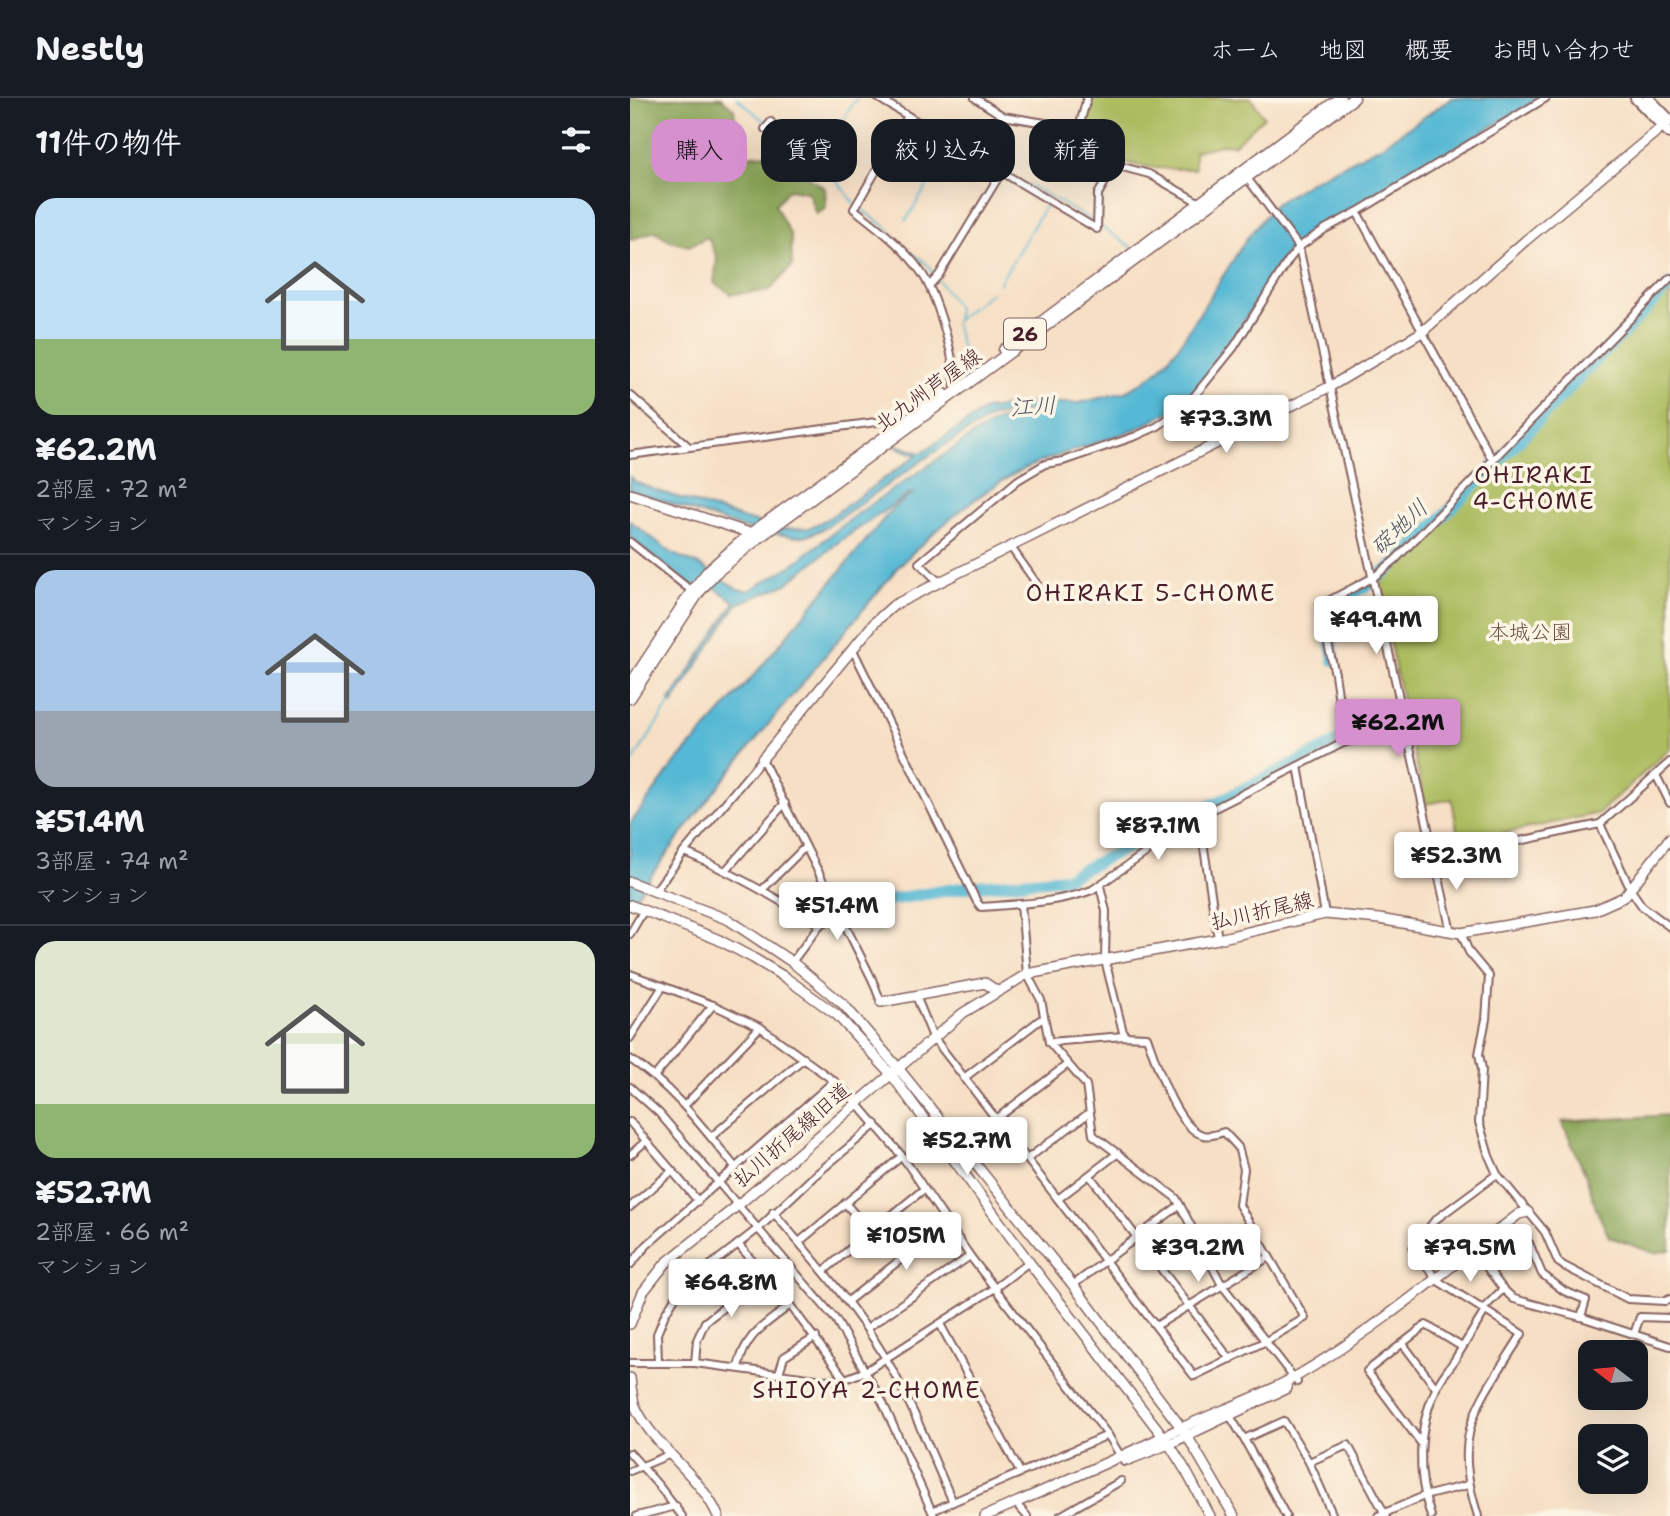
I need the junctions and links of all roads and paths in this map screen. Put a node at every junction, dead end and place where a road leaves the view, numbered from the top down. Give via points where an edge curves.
1 (878, 98) edge
2 (975, 98) edge
3 (1086, 98) edge
4 (1546, 98) edge
5 (1636, 98) edge
6 (1648, 98) edge
7 (1346, 99) edge
8 (908, 116) junction
9 (913, 119) edge
10 (1081, 119) edge
11 (1029, 120) edge
12 (1669, 124) edge
13 (1125, 168) edge
14 (1247, 178) junction
15 (1015, 180) edge
16 (996, 182) edge
17 (1105, 182) edge
18 (1204, 206) junction
19 (1357, 212) junction
20 (1299, 247) junction
21 (1670, 278) edge
22 (929, 286) junction
23 (1422, 332) junction
24 (955, 386) junction
25 (1331, 386) junction
26 (630, 395) edge
27 (905, 427) junction
28 (688, 446) junction
29 (630, 455) edge
30 (1493, 461) junction
31 (630, 494) edge
32 (756, 535) junction
33 (630, 542) edge
34 (1010, 546) junction
35 (1374, 577) junction
36 (940, 583) junction
37 (1037, 584) dead end
38 (696, 592) junction
39 (853, 650) junction
40 (630, 685) edge
41 (630, 698) edge
42 (1405, 731) junction
43 (1345, 742) junction
44 (762, 759) junction
45 (1670, 762) edge
46 (1298, 766) junction
47 (1656, 775) junction
48 (785, 803) junction
49 (1670, 803) edge
50 (1199, 816) junction
51 (1600, 824) junction
52 (1670, 838) edge
53 (805, 847) junction
54 (684, 852) junction
55 (1434, 859) junction
56 (727, 869) junction
57 (630, 882) edge
58 (1100, 886) junction
59 (763, 889) junction
60 (652, 890) junction
61 (1631, 890) junction
62 (1021, 904) junction
63 (637, 908) edge
64 (1325, 914) junction
65 (839, 916) junction
66 (820, 925) junction
67 (1670, 928) edge
68 (1456, 932) junction
69 (630, 934) edge
70 (1218, 939) junction
71 (1105, 960) junction
72 (792, 962) junction
73 (630, 974) edge
74 (1027, 974) junction
75 (663, 986) junction
76 (997, 991) junction
77 (916, 996) junction
78 (881, 1002) joint
79 (713, 1005) junction
80 (1044, 1019) junction
81 (760, 1027) junction
82 (1124, 1036) junction
83 (933, 1037) junction
84 (630, 1038) edge
85 (1049, 1042) junction
86 (804, 1058) junction
87 (630, 1059) edge
88 (1068, 1063) junction
89 (895, 1071) junction
90 (654, 1076) junction
91 (964, 1078) junction
92 (834, 1081) junction
93 (630, 1087) edge
94 (856, 1102) junction
95 (685, 1105) junction
96 (1088, 1113) junction
97 (996, 1119) junction
98 (630, 1122) edge
99 (876, 1124) junction
100 (711, 1137) junction
101 (646, 1141) junction
102 (1118, 1153) junction
103 (630, 1155) edge
104 (902, 1156) junction
105 (1027, 1159) junction
106 (737, 1168) junction
107 (672, 1171) junction
108 (1497, 1174) junction
109 (1090, 1176) junction
110 (719, 1184) junction
111 (924, 1189) junction
112 (1058, 1199) junction
113 (698, 1201) junction
114 (845, 1203) junction
115 (1180, 1205) junction
116 (737, 1206) junction
117 (630, 1208) edge
118 (774, 1212) junction
119 (1528, 1212) junction
120 (948, 1222) junction
121 (759, 1228) junction
122 (1136, 1237) junction
123 (799, 1242) junction
124 (738, 1244) junction
125 (1476, 1252) junction
126 (971, 1255) junction
127 (903, 1257) junction
128 (1269, 1257) junction
129 (1104, 1260) junction
130 (1029, 1262) junction
131 (630, 1265) edge
132 (824, 1271) junction
133 (1490, 1272) junction
134 (765, 1275) junction
135 (1437, 1279) junction
136 (1222, 1284) junction
137 (1073, 1285) junction
138 (995, 1288) junction
139 (1503, 1289) junction
140 (1670, 1299) edge
141 (848, 1301) junction
142 (790, 1305) junction
143 (1189, 1306) junction
144 (1484, 1310) junction
145 (1581, 1317) junction
146 (1670, 1318) edge
147 (630, 1324) edge
148 (940, 1324) junction
149 (1156, 1326) junction
150 (867, 1328) junction
151 (1634, 1334) junction
152 (816, 1337) junction
153 (1266, 1341) junction
154 (1403, 1344) junction
155 (1670, 1346) edge
156 (1462, 1347) junction
157 (886, 1359) junction
158 (1230, 1359) junction
159 (658, 1362) junction
160 (630, 1363) edge
161 (695, 1363) junction
162 (738, 1367) junction
163 (866, 1371) junction
164 (779, 1373) junction
165 (630, 1378) edge
166 (845, 1379) junction
167 (1295, 1380) junction
168 (1436, 1388) junction
169 (1230, 1416) junction
170 (1184, 1432) junction
171 (1108, 1435) junction
172 (1244, 1439) junction
173 (1166, 1441) junction
174 (1421, 1443) junction
175 (630, 1453) edge
176 (671, 1454) junction
177 (1123, 1459) junction
178 (1309, 1462) junction
179 (641, 1467) junction
180 (630, 1471) edge
181 (1020, 1472) junction
182 (1121, 1481) dead end
183 (1468, 1485) junction
184 (1424, 1496) junction
185 (953, 1503) junction
186 (676, 1506) junction
187 (1019, 1507) junction
188 (933, 1514) edge
189 (1383, 1515) edge
190 (637, 1516) edge
191 (682, 1516) edge
192 (718, 1516) edge
193 (985, 1516) edge
194 (998, 1516) edge
195 (1027, 1516) edge
196 (1060, 1516) edge
197 (1210, 1516) edge
198 (1234, 1516) edge
199 (1286, 1516) edge
200 (1333, 1516) edge
201 (1431, 1516) edge
202 (1478, 1516) edge

1 - 8 street
2 - 11 street via 1003,116
3 - 10 street
4 - 19 street
5 - 12 highway
6 - 12 highway
7 - 14 main road, 北九州芦屋線 / 26
7 - 18 main road, 北九州芦屋線 / 26
8 - 9 street
8 - 22 street via 854,209 890,237
12 - 23 street
13 - 18 street via 1149,174
14 - 18 main road, 北九州芦屋線 / 26
14 - 20 street
15 - 17 street via 1097,229 1098,194
16 - 22 street
18 - 24 main road, 北九州芦屋線 / 26
18 - 27 main road, 北九州芦屋線 / 26
19 - 20 street
19 - 23 street
20 - 25 street
20 - 36 street via 1234,347 1188,404 1136,436 1045,464 1018,480 919,563
21 - 30 street
22 - 24 street via 952,350
23 - 25 street
23 - 30 street
24 - 27 main road, 北九州芦屋線 / 26
25 - 34 street
25 - 35 street
26 - 28 street
27 - 28 street via 891,420
27 - 32 main road, 北九州芦屋線 / 26
28 - 29 street
30 - 35 street
31 - 32 street
32 - 38 main road, 北九州芦屋線 / 26
33 - 38 street
34 - 36 street
34 - 37 street
35 - 42 street
35 - 43 street via 1319,606
36 - 39 street via 894,604
38 - 40 main road, 北九州芦屋線 / 26
38 - 41 main road, 北九州芦屋線 / 26
39 - 44 street
39 - 62 street via 977,902 981,907
42 - 43 street
42 - 55 street
43 - 46 street
44 - 48 street
44 - 54 street
45 - 47 street
46 - 50 street
46 - 64 street
47 - 49 street
47 - 51 street
48 - 53 street
48 - 56 street
50 - 58 street
50 - 70 street
51 - 55 street
51 - 61 street
52 - 61 street, 払川折尾線
53 - 59 street
53 - 65 street
54 - 56 street
54 - 60 street
55 - 68 street
56 - 59 street
57 - 60 street
58 - 62 street via 1079,895
58 - 71 street via 1106,911
59 - 66 street
60 - 72 street via 729,920
61 - 67 street via 1642,906
61 - 68 street, 払川折尾線 via 1595,909
62 - 74 street
63 - 69 street
63 - 89 street via 717,939 786,978 837,1015
64 - 68 street, 払川折尾線
64 - 70 street, 払川折尾線
65 - 66 street
65 - 78 street
66 - 72 street
68 - 108 street via 1489,976 1479,1054 1479,1122
70 - 71 street, 払川折尾線
71 - 74 street, 払川折尾線
71 - 82 street
72 - 89 street via 844,1005
73 - 75 street
74 - 76 street, 払川折尾線
74 - 80 street via 1041,1000
75 - 79 street
75 - 84 street
76 - 77 street via 985,983
76 - 83 street, 払川折尾線旧道
77 - 78 street
77 - 83 street
79 - 81 street
79 - 90 street
80 - 85 street
80 - 91 street
81 - 86 street
81 - 95 street
82 - 85 street
82 - 128 street via 1147,1037 1166,1091 1190,1128 1205,1136 1224,1132 1237,1147 1244,1169 1239,1205
83 - 89 street, 払川折尾線旧道
83 - 91 street
85 - 88 street
86 - 92 street
86 - 100 street
87 - 90 street
88 - 96 street via 1086,1085
88 - 97 street
89 - 94 street, 払川折尾線旧道
89 - 130 street
89 - 137 street
90 - 95 street
91 - 97 street
92 - 94 street
92 - 106 street
93 - 110 street, 払川折尾線旧道 via 659,1113
94 - 99 street
94 - 116 street, 払川折尾線旧道
95 - 100 street
96 - 102 street via 1093,1135
96 - 105 street
97 - 105 street
98 - 101 street
99 - 104 street
99 - 118 street
100 - 106 street
101 - 103 street
101 - 107 street
102 - 109 street
102 - 115 street
104 - 111 street
104 - 114 street
105 - 112 street
106 - 110 street
107 - 113 street
107 - 117 street
108 - 119 street
108 - 135 street via 1435,1220 1413,1248
109 - 112 street
109 - 122 street
110 - 113 street
110 - 116 street, 払川折尾線旧道
111 - 120 street
111 - 127 street via 881,1224
112 - 129 street
113 - 131 street
114 - 123 street
114 - 132 street via 866,1235
115 - 122 street
115 - 136 street
116 - 121 street
116 - 147 street via 666,1263 643,1292
118 - 121 street
118 - 123 street
119 - 125 street
119 - 135 street via 1519,1214
119 - 140 street via 1545,1232 1558,1262 1573,1272 1628,1299
120 - 126 street
120 - 127 street
121 - 124 street
121 - 163 street via 836,1320
122 - 129 street
122 - 143 street
123 - 132 street
124 - 134 street
124 - 159 street via 681,1288 657,1334
125 - 133 street
125 - 135 street
126 - 138 street
126 - 150 street
127 - 141 street
128 - 136 street
128 - 153 street via 1305,1318
129 - 137 street
129 - 149 street
130 - 138 street
130 - 173 street
132 - 141 street
133 - 139 street
133 - 145 street via 1529,1243 1542,1274 1586,1300
134 - 142 street
134 - 161 street via 705,1322 697,1340
135 - 144 street
135 - 167 street via 1345,1352
136 - 143 street
136 - 153 street
137 - 170 street
138 - 148 street
138 - 171 street
139 - 144 street
139 - 145 street via 1514,1299
141 - 150 street
142 - 152 street
142 - 162 street via 749,1338
143 - 149 street
143 - 158 street
144 - 156 street
144 - 183 street via 1522,1334 1470,1423
145 - 151 street
146 - 151 street via 1640,1317
148 - 157 street
148 - 181 street
149 - 158 street via 1194,1376
150 - 157 street
151 - 155 street
152 - 164 street via 784,1357
152 - 166 street
153 - 158 street
153 - 167 street
154 - 156 street via 1426,1325
154 - 168 street
154 - 174 street via 1367,1371
156 - 168 street
157 - 163 street
157 - 185 street
159 - 160 street
159 - 161 street
161 - 162 street
162 - 164 street
163 - 166 street
163 - 188 street
164 - 166 street
165 - 176 street via 635,1405
167 - 169 street
167 - 170 street
168 - 174 street
169 - 170 street
169 - 172 street
170 - 173 street
170 - 198 street
171 - 177 street
171 - 181 street
172 - 178 street via 1284,1421
172 - 199 street
173 - 177 street
173 - 197 street
174 - 184 street
175 - 179 street
176 - 179 street
176 - 192 street
177 - 187 street
177 - 193 street
178 - 189 street via 1348,1445
178 - 200 street
179 - 180 street
179 - 186 street
181 - 185 street
182 - 196 street
183 - 184 street
183 - 202 street
184 - 189 street
184 - 201 street
185 - 188 street
186 - 190 street
186 - 191 street
187 - 194 street
187 - 195 street

